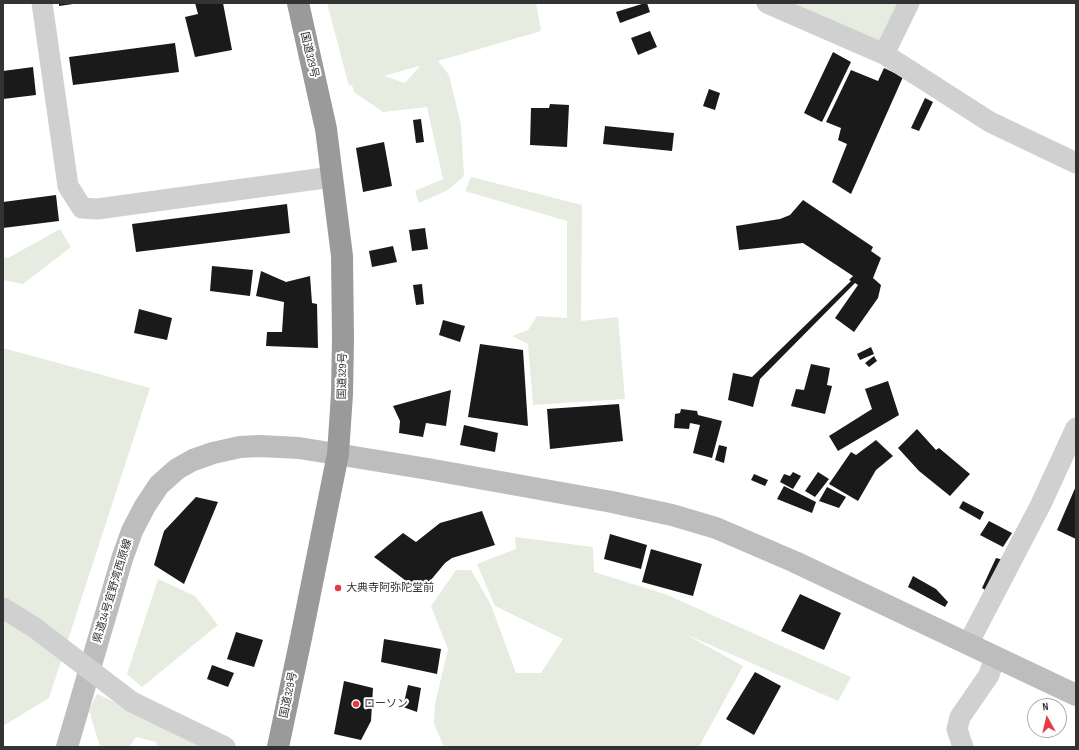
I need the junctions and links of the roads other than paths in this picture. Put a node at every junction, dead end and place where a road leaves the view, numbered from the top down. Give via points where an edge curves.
1 (42, 3) edge
2 (298, 3) edge
3 (767, 3) edge
4 (909, 3) edge
5 (884, 54) junction
6 (1076, 163) edge
7 (332, 177) junction
8 (1076, 428) edge
9 (338, 454) junction
10 (3, 608) edge
11 (968, 644) junction
12 (995, 657) junction
13 (1076, 695) edge
14 (67, 747) edge
15 (225, 747) edge
16 (278, 747) edge
17 (963, 747) edge

1 - 7 street via 68,186 82,208 97,209
2 - 7 highway, 国道329号 via 326,129
3 - 5 street
4 - 5 street
5 - 6 street via 990,122
7 - 9 highway, 国道329号 via 342,256 342,394
8 - 11 street via 1041,504
9 - 11 street, 県道34号宜野湾西原線 via 612,502 716,528 795,562
9 - 14 street, 県道34号宜野湾西原線 via 282,447 240,447 193,460 177,469 159,485 132,531 122,559
9 - 16 highway, 国道329号
10 - 15 street, bridge via 35,628 132,702
11 - 12 street, 県道34号宜野湾西原線
12 - 13 street, 県道34号宜野湾西原線
12 - 17 street via 989,675 960,717 958,729

